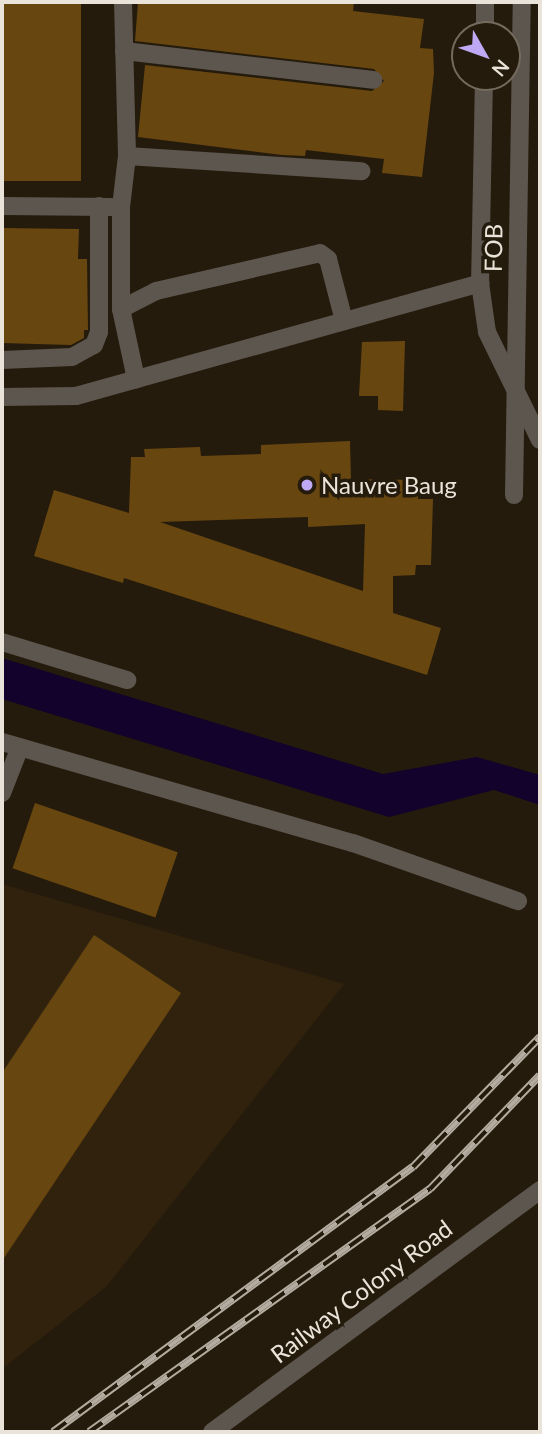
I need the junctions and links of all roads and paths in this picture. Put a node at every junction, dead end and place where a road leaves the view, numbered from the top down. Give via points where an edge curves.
1 (123, 2) edge
2 (485, 2) edge
3 (522, 2) edge
4 (485, 21) edge
5 (124, 51) junction
6 (373, 80) dead end
7 (484, 91) edge
8 (127, 156) junction
9 (362, 171) dead end
10 (2, 206) edge
11 (99, 206) junction
12 (121, 207) junction
13 (480, 283) junction
14 (121, 309) junction
15 (344, 321) junction
16 (2, 360) edge
17 (136, 379) junction
18 (2, 397) edge
19 (540, 440) edge
20 (514, 495) dead end
21 (2, 642) edge
22 (127, 680) dead end
23 (2, 742) edge
24 (20, 747) junction
25 (3, 789) edge
26 (518, 901) dead end
27 (540, 1190) edge
28 (233, 1425) edge
29 (212, 1432) edge

1 - 5 street
2 - 4 street
3 - 20 street, FOB, bridge
5 - 6 street
5 - 8 street
7 - 13 street
8 - 9 street
8 - 12 street
10 - 11 street
11 - 12 street
11 - 16 street via 99,332 94,345 72,357
12 - 14 street
13 - 15 street
13 - 19 street via 486,332
14 - 15 street via 156,290 320,253 328,259
14 - 17 street
15 - 17 street
17 - 18 street via 76,396
21 - 22 street
23 - 24 street
24 - 25 street
24 - 26 street via 353,843
27 - 28 street, Railway Colony Road
28 - 29 street, Railway Colony Road

